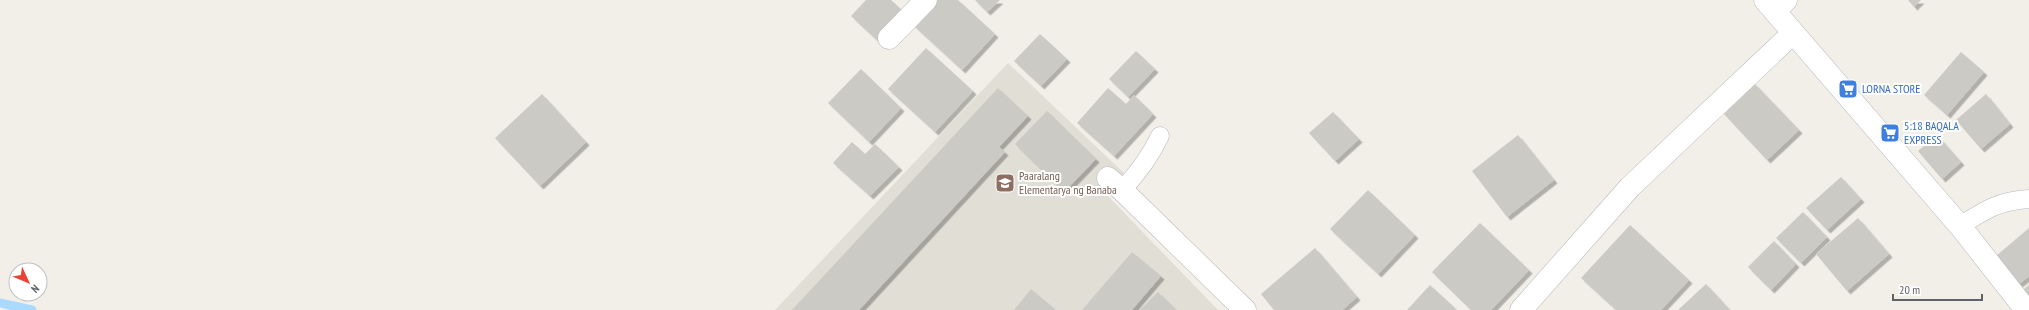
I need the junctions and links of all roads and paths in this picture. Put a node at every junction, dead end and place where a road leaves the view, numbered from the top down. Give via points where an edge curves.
1 (926, 0) edge
2 (1775, 3) edge
3 (1793, 33) junction
4 (889, 38) dead end
5 (1160, 136) dead end
6 (1115, 184) joint
7 (2029, 200) edge
8 (1960, 226) junction
9 (1245, 310) edge
10 (1521, 310) edge
11 (2026, 310) edge

1 - 4 street
2 - 3 street
3 - 8 street
3 - 10 street via 1630,187
5 - 6 lane via 1150,157 1137,174
6 - 9 street
7 - 8 lane via 2009,201 1986,209
8 - 11 street

